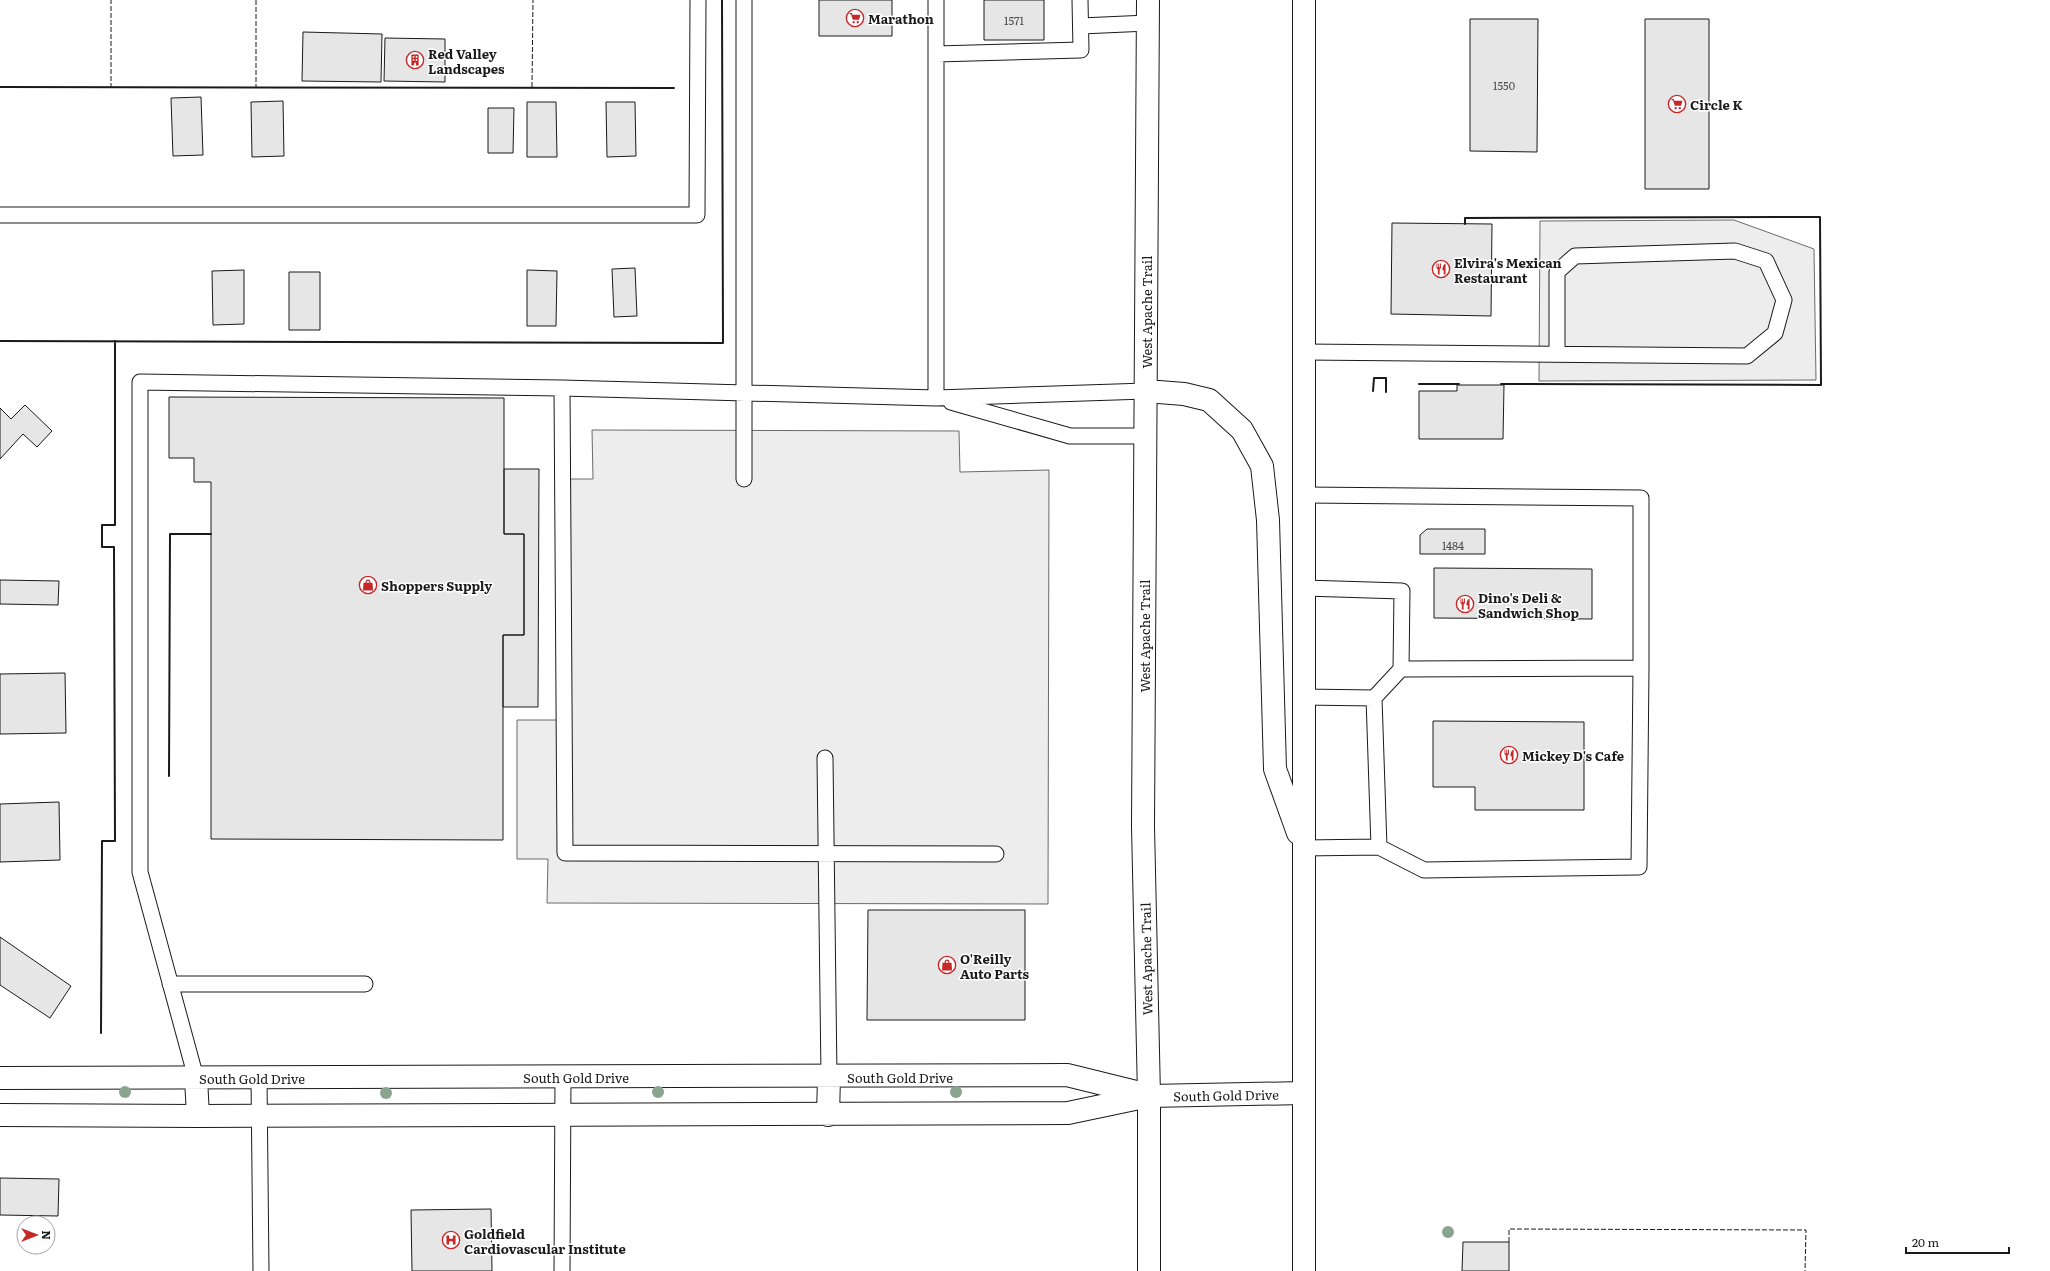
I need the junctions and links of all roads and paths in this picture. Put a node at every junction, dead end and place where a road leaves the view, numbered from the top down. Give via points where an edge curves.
1 (698, 0) edge
2 (744, 0) edge
3 (936, 0) edge
4 (1080, 0) edge
5 (1148, 0) edge
6 (1304, 0) edge
7 (1148, 23) junction
8 (1081, 26) junction
9 (936, 54) junction
10 (0, 215) edge
11 (1304, 352) junction
12 (1557, 354) junction
13 (562, 388) junction
14 (1146, 391) junction
15 (744, 392) junction
16 (936, 398) junction
17 (1146, 436) junction
18 (744, 479) dead end
19 (1304, 495) junction
20 (1304, 588) junction
21 (1641, 668) junction
22 (1401, 669) junction
23 (1304, 697) junction
24 (1374, 698) junction
25 (825, 758) dead end
26 (1379, 847) junction
27 (1304, 848) junction
28 (827, 854) junction
29 (996, 854) dead end
30 (170, 984) junction
31 (365, 984) dead end
32 (563, 1077) junction
33 (829, 1077) junction
34 (0, 1078) edge
35 (196, 1078) junction
36 (259, 1078) junction
37 (1304, 1093) junction
38 (1149, 1096) junction
39 (0, 1115) edge
40 (563, 1115) junction
41 (828, 1115) junction
42 (198, 1116) junction
43 (259, 1116) junction
44 (261, 1271) edge
45 (562, 1271) edge
46 (1149, 1271) edge
47 (1304, 1271) edge

1 - 10 lane via 697,215
2 - 15 lane
3 - 9 lane
4 - 8 lane
5 - 7 main road, West Apache Trail
6 - 11 main road
7 - 8 lane
7 - 14 main road, West Apache Trail
8 - 9 lane via 1081,50
9 - 16 lane
11 - 12 lane
11 - 19 main road
12 - 12 lane via 1748,356 1775,333 1784,300 1766,261 1735,251 1575,256 1556,272
13 - 15 lane
13 - 28 lane via 565,853
13 - 30 lane via 140,382 140,872
14 - 16 lane
14 - 17 main road, West Apache Trail
14 - 27 main road via 1184,394 1209,400 1242,430 1262,466 1268,520 1275,769
15 - 16 lane
15 - 18 lane
16 - 17 lane via 1070,436
17 - 38 main road, West Apache Trail via 1143,826
19 - 20 main road
19 - 21 lane via 1642,498
20 - 22 lane via 1402,590
20 - 23 main road
21 - 22 lane
21 - 26 lane via 1639,867 1424,870
22 - 24 lane
23 - 24 lane
23 - 27 main road
24 - 26 lane
25 - 28 lane
26 - 27 lane
27 - 37 main road
28 - 29 lane
28 - 33 lane
30 - 31 lane
30 - 35 lane
32 - 33 main road, South Gold Drive
32 - 36 main road, South Gold Drive
32 - 40 lane
33 - 38 main road, South Gold Drive via 1068,1075
33 - 41 main road
34 - 35 main road, South Gold Drive
35 - 36 main road, South Gold Drive
35 - 42 main road
36 - 43 lane
37 - 38 main road, South Gold Drive
37 - 47 main road
38 - 41 main road, South Gold Drive via 1068,1113
38 - 46 main road, West Apache Trail
39 - 42 main road, South Gold Drive
40 - 41 main road, South Gold Drive
40 - 43 main road, South Gold Drive
40 - 45 lane
42 - 43 main road, South Gold Drive
43 - 44 lane

